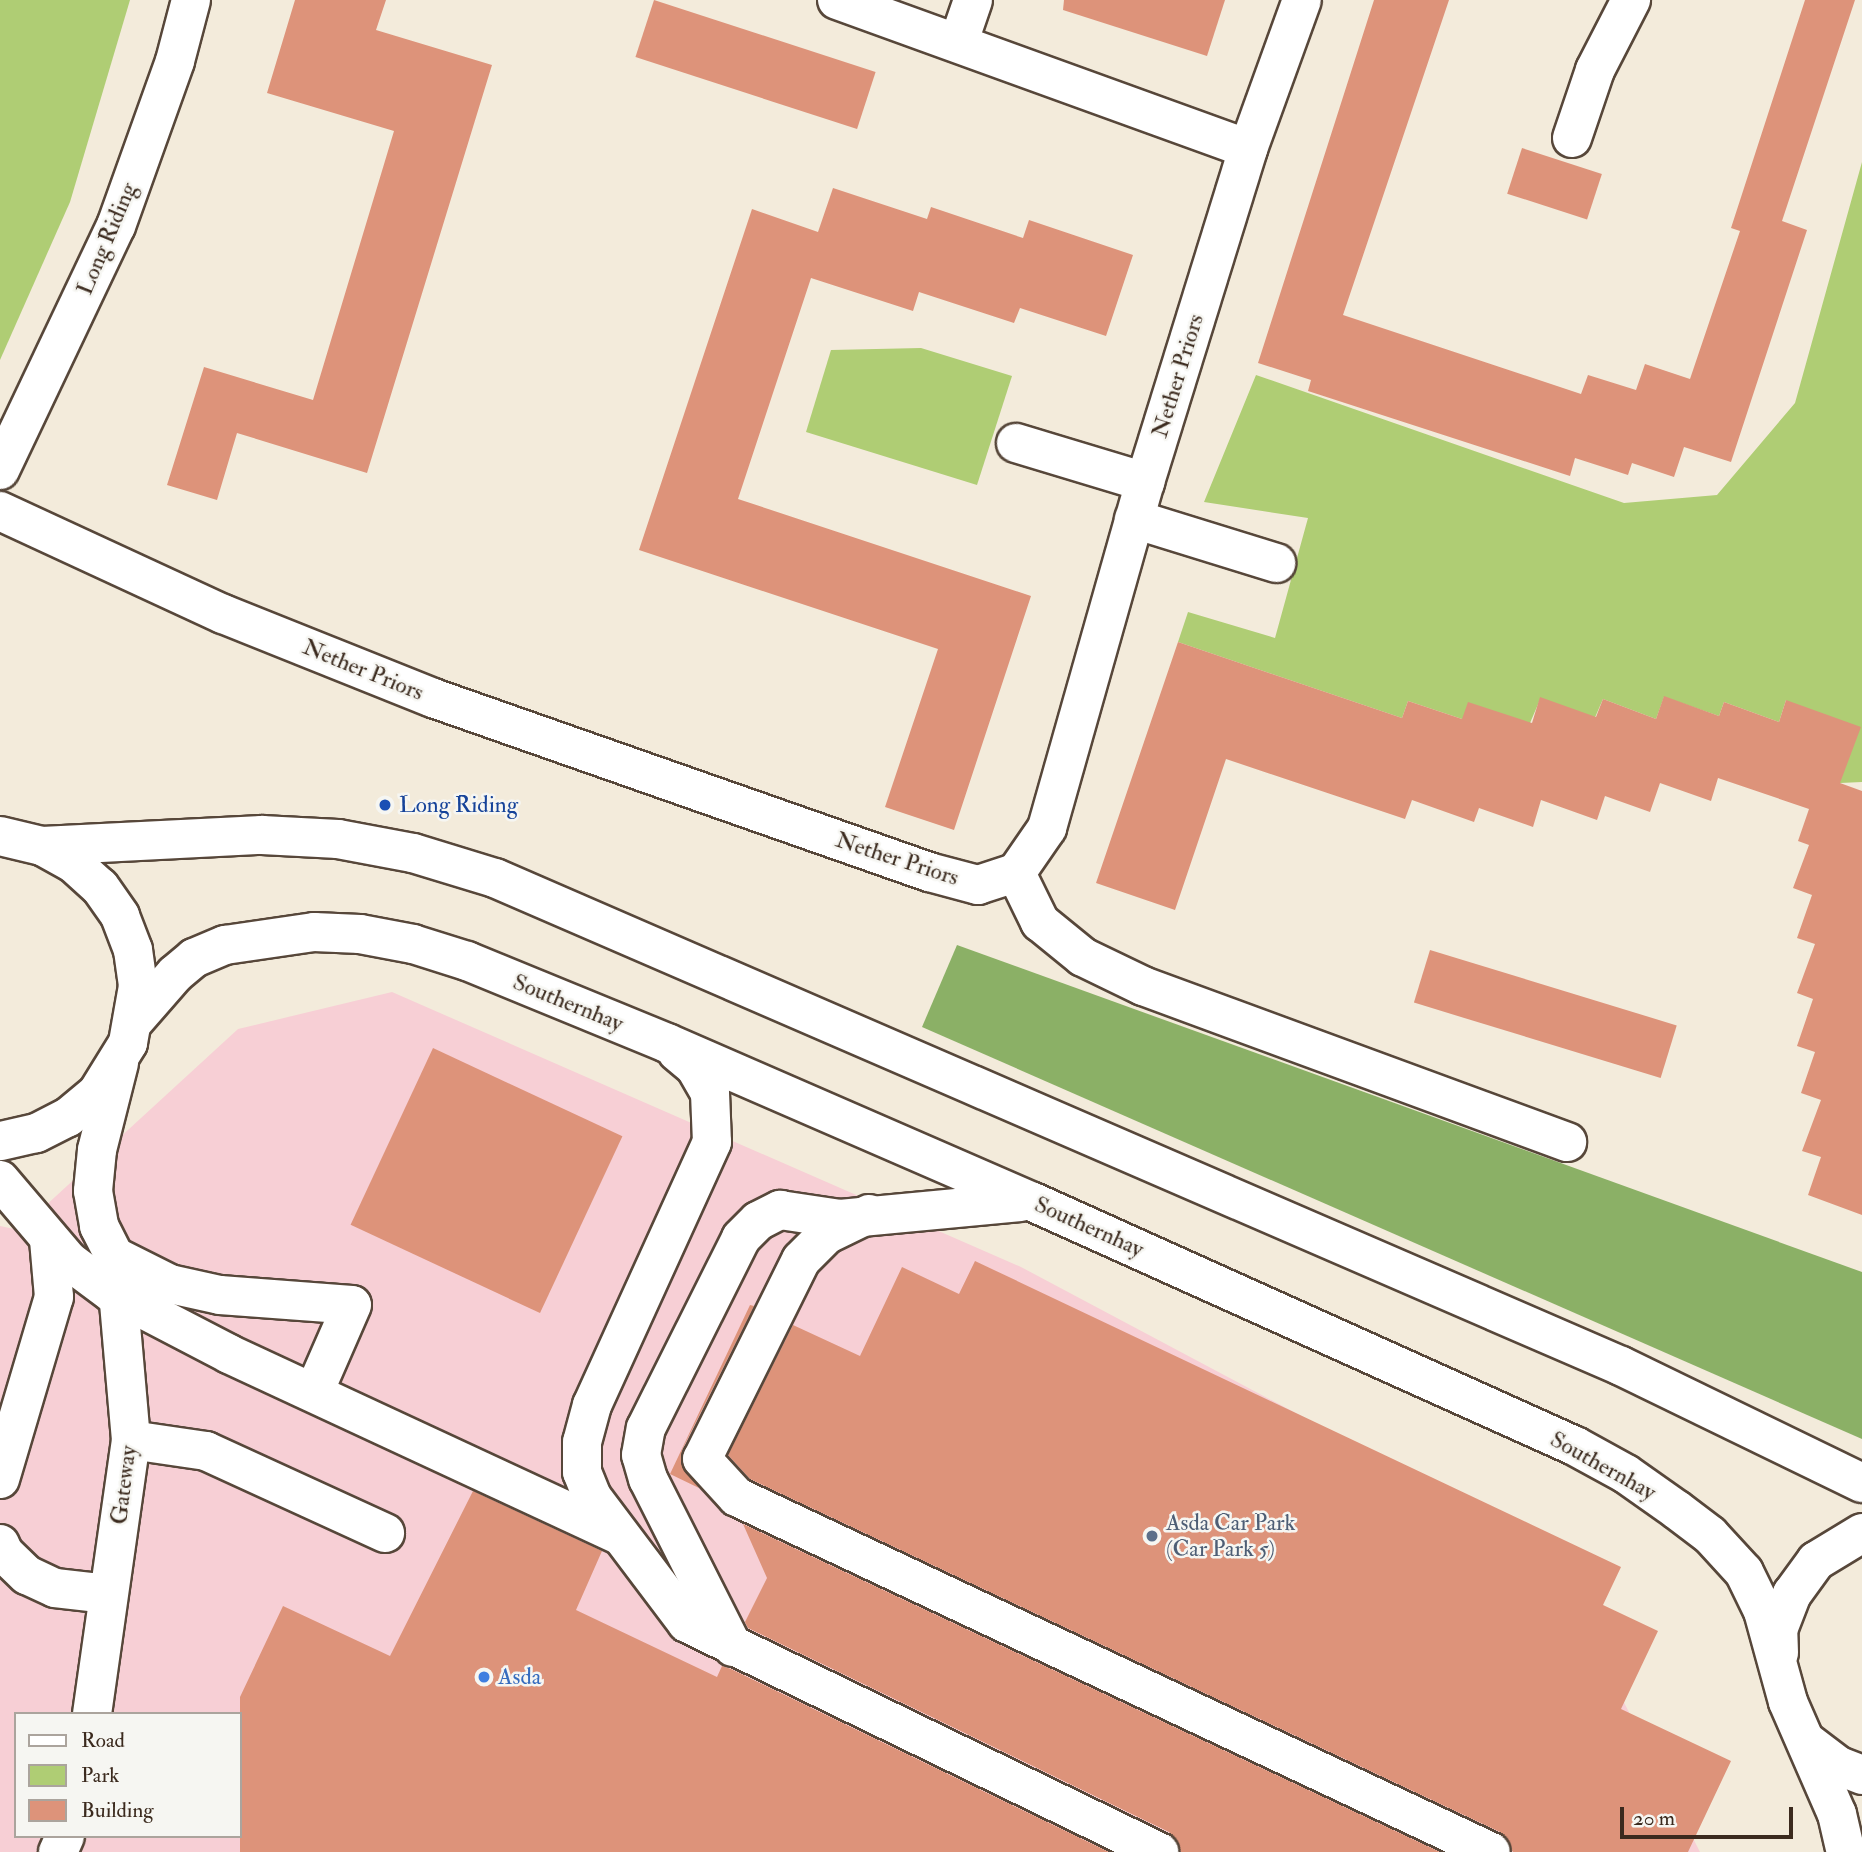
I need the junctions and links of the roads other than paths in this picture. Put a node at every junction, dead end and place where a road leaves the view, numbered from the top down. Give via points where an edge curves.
1 (191, 0) edge
2 (837, 0) edge
3 (973, 0) edge
4 (1302, 0) edge
5 (1631, 0) edge
6 (959, 41) junction
7 (1572, 138) dead end
8 (1248, 149) junction
9 (11, 420) edge
10 (1016, 443) dead end
11 (0, 470) edge
12 (1145, 482) junction
13 (0, 511) edge
14 (1134, 519) junction
15 (1276, 563) dead end
16 (0, 836) edge
17 (42, 846) junction
18 (1016, 873) junction
19 (134, 1021) junction
20 (667, 1043) junction
21 (119, 1063) junction
22 (0, 1141) edge
23 (1567, 1142) dead end
24 (0, 1180) edge
25 (1033, 1202) junction
26 (869, 1214) junction
27 (48, 1240) junction
28 (114, 1256) junction
29 (120, 1298) junction
30 (314, 1392) junction
31 (131, 1440) junction
32 (0, 1479) edge
33 (1862, 1483) edge
34 (385, 1533) dead end
35 (1862, 1533) edge
36 (619, 1535) junction
37 (0, 1544) edge
38 (108, 1594) junction
39 (733, 1647) junction
40 (1779, 1665) junction
41 (92, 1712) edge
42 (1805, 1741) junction
43 (1862, 1774) edge
44 (1159, 1852) edge
45 (1491, 1852) edge
46 (1846, 1852) edge

1 - 9 street, Long Riding via 175,61 116,226
2 - 6 street
3 - 6 street
4 - 8 street, Nether Priors
5 - 7 street via 1595,70
6 - 8 street
8 - 12 street, Nether Priors
9 - 11 street, Long Riding
10 - 12 street
12 - 14 street, Nether Priors
13 - 18 street, Nether Priors via 223,614 446,703 929,872 978,886
14 - 15 street
14 - 18 street, Nether Priors via 1047,828
16 - 17 street
17 - 19 street via 82,871 121,916 133,950 138,986
17 - 33 street via 262,835 338,839 413,853 495,878 1621,1366
18 - 23 street via 1040,922 1083,957 1143,986
19 - 20 street, Southernhay via 174,974 194,958 225,945 314,932 360,933 467,961
19 - 21 street
20 - 25 street, Southernhay
20 - 36 street via 695,1067 710,1093 712,1142 592,1405 582,1442 582,1472 592,1497
21 - 22 street via 97,1093 68,1117 36,1133
21 - 28 street, Gateway via 97,1150 93,1191 99,1226
24 - 27 street
25 - 26 street
25 - 40 street, Southernhay via 1626,1474 1710,1535 1744,1572 1763,1611
26 - 39 street via 840,1219 780,1210 758,1221 741,1238 646,1428 641,1455 648,1479
26 - 45 street via 834,1254 721,1480 737,1497
27 - 29 street via 88,1278
27 - 32 street via 54,1297
28 - 29 street, Gateway
28 - 30 street via 170,1284 220,1295 352,1304
29 - 30 street
29 - 31 street, Gateway
30 - 36 street
31 - 34 street via 206,1451
31 - 38 street, Gateway
35 - 40 street via 1816,1561 1792,1594 1778,1630
36 - 39 street via 687,1623
37 - 38 street via 27,1575 55,1588
38 - 41 street, Gateway
39 - 44 street
40 - 42 street, Southernhay
42 - 43 street via 1839,1766
42 - 46 street, Southernhay via 1828,1788

